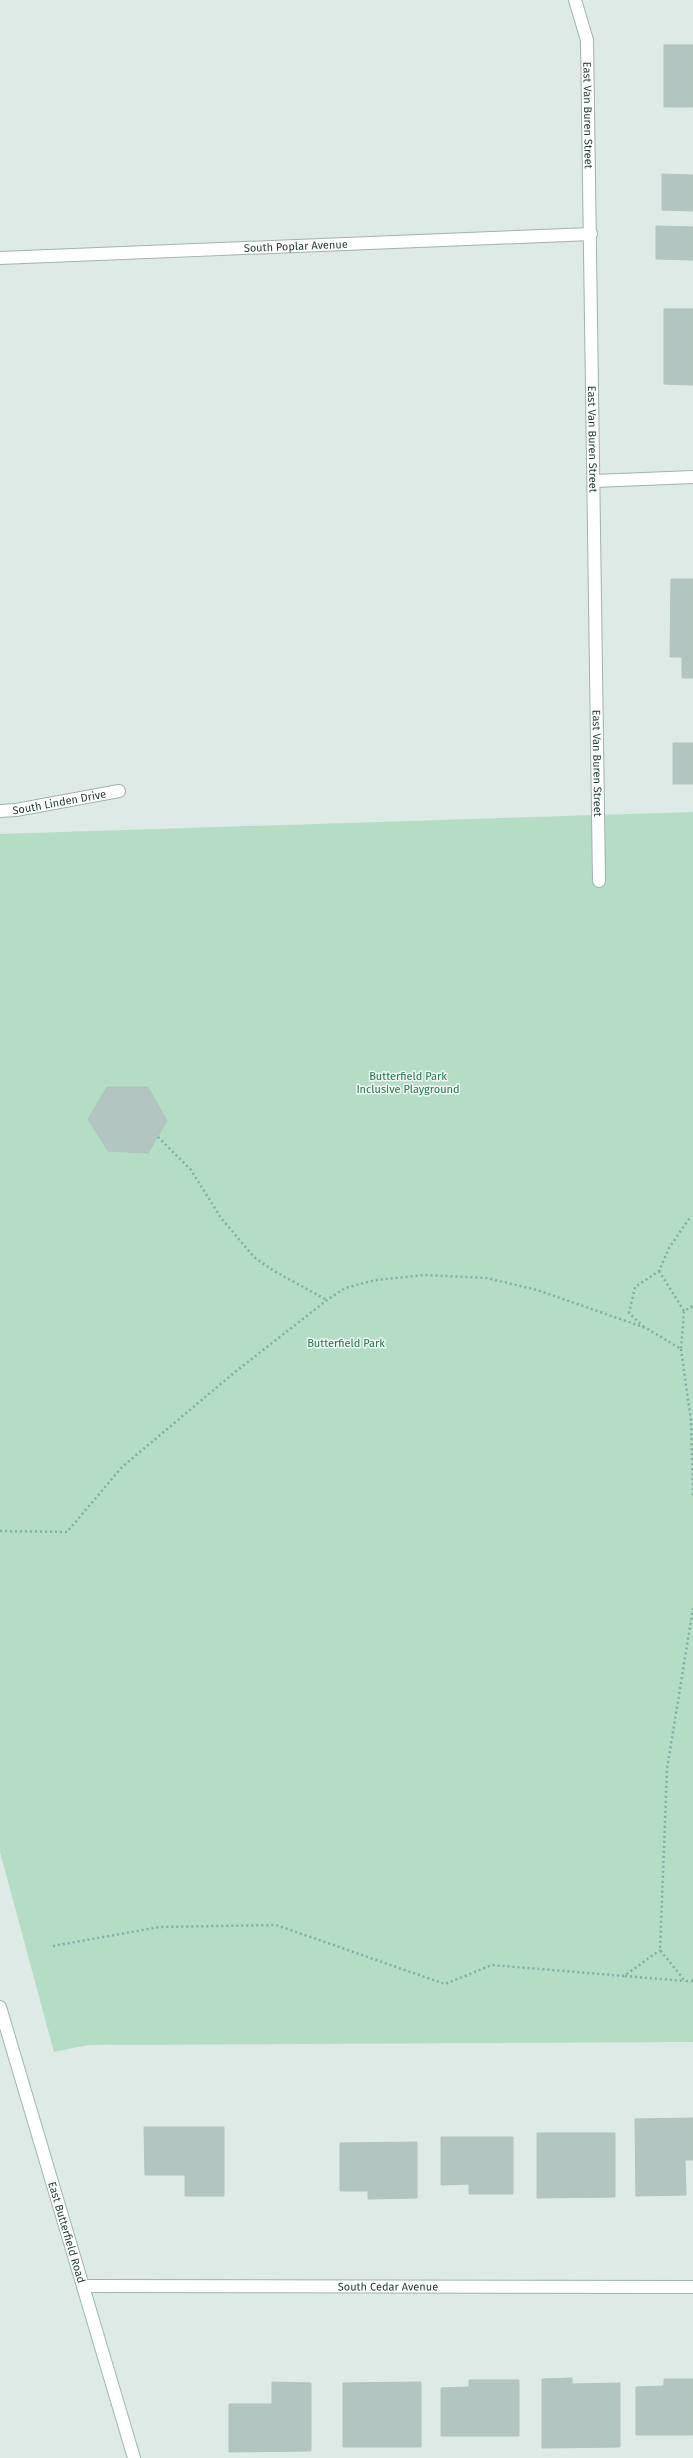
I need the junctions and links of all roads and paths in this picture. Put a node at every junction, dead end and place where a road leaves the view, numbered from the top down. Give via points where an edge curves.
1 (575, 0) edge
2 (591, 234) junction
3 (0, 258) edge
4 (693, 477) edge
5 (594, 481) junction
6 (119, 791) dead end
7 (0, 811) edge
8 (599, 881) dead end
9 (158, 1137) dead end
10 (691, 1216) dead end
11 (659, 1271) junction
12 (327, 1300) junction
13 (693, 1306) edge
14 (684, 1311) junction
15 (646, 1328) junction
16 (681, 1349) junction
17 (693, 1498) edge
18 (0, 1531) edge
19 (693, 1608) edge
20 (54, 1946) dead end
21 (660, 1950) junction
22 (624, 1976) junction
23 (685, 1981) junction
24 (693, 1981) edge
25 (0, 2007) edge
26 (83, 2286) junction
27 (693, 2287) edge
28 (134, 2458) edge

1 - 2 street, East Van Buren Street via 587,40
2 - 3 street, South Poplar Avenue
2 - 5 street, East Van Buren Street
4 - 5 street
5 - 8 street, East Van Buren Street
6 - 7 street, South Linden Drive
9 - 12 path via 191,1170 221,1218 254,1257
10 - 11 path via 669,1248
11 - 14 path
11 - 15 path via 635,1287 629,1313
12 - 15 path via 345,1288 376,1280 424,1275 488,1278 537,1290
12 - 18 path via 235,1372 122,1467 67,1532
13 - 14 path
14 - 16 path
15 - 16 path
16 - 17 path via 691,1421
19 - 21 path via 667,1769
20 - 22 path via 159,1927 276,1925 445,1984 492,1966
21 - 22 path
21 - 23 path
22 - 23 path
23 - 24 path
25 - 26 street, East Butterfield Road
26 - 27 street, South Cedar Avenue
26 - 28 street, East Butterfield Road

